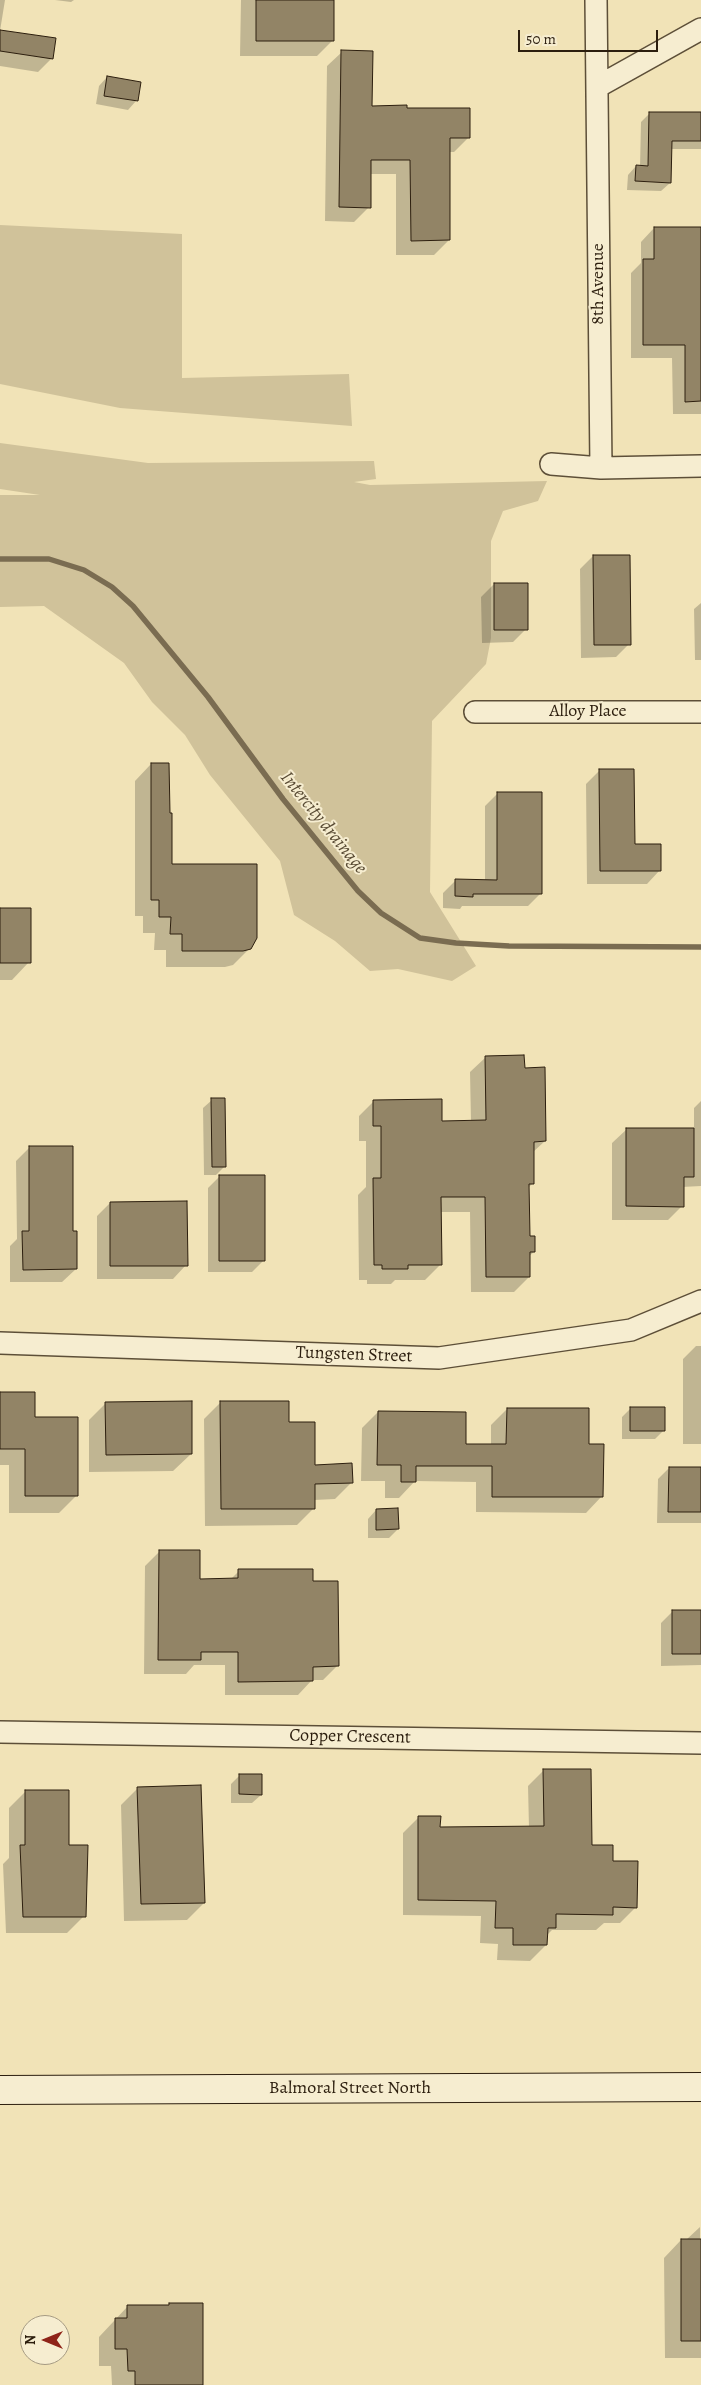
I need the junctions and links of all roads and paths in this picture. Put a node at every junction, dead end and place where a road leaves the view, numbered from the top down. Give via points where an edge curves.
1 (596, 0) edge
2 (701, 29) edge
3 (597, 87) junction
4 (551, 464) dead end
5 (701, 466) edge
6 (600, 468) junction
7 (475, 712) dead end
8 (701, 712) edge
9 (701, 1300) edge
10 (0, 1343) edge
11 (0, 1732) edge
12 (701, 1743) edge
13 (701, 2087) edge
14 (0, 2090) edge

1 - 3 street, 8th Avenue
2 - 3 street
3 - 6 street, 8th Avenue
4 - 6 street
5 - 6 street
7 - 8 street, Alloy Place
9 - 10 street, Tungsten Street via 631,1330 439,1358
11 - 12 street, Copper Crescent
13 - 14 main road, Balmoral Street North

